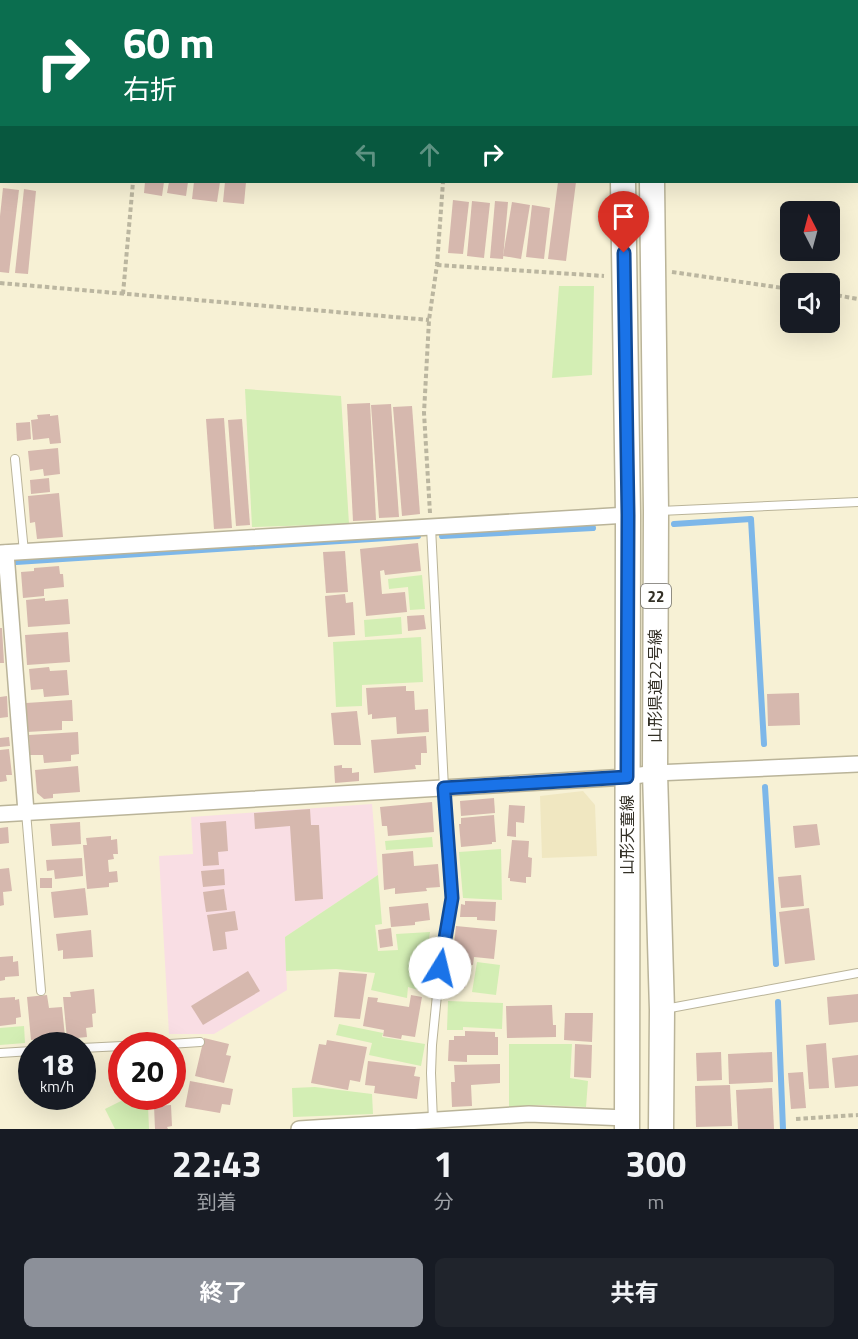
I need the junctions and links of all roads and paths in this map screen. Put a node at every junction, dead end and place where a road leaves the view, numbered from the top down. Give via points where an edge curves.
1 (133, 183) edge
2 (443, 183) edge
3 (623, 183) edge
4 (652, 183) edge
5 (437, 265) junction
6 (653, 270) junction
7 (624, 277) junction
8 (0, 283) edge
9 (780, 288) edge
10 (123, 294) junction
11 (840, 295) edge
12 (858, 298) edge
13 (429, 320) junction
14 (15, 459) dead end
15 (858, 502) edge
16 (656, 511) junction
17 (628, 515) junction
18 (431, 527) junction
19 (24, 552) junction
20 (3, 553) edge
21 (8, 685) edge
22 (858, 764) edge
23 (655, 773) junction
24 (627, 777) junction
25 (444, 788) junction
26 (26, 812) junction
27 (0, 814) edge
28 (858, 973) edge
29 (42, 991) dead end
30 (662, 1010) junction
31 (200, 1042) dead end
32 (186, 1043) edge
33 (18, 1052) edge
34 (0, 1053) edge
35 (858, 1115) edge
36 (796, 1119) dead end
37 (433, 1121) junction
38 (627, 1124) edge
39 (299, 1129) edge
40 (661, 1129) edge

1 - 10 path
2 - 5 path
3 - 7 main road, 山形天童線 / 22
4 - 6 main road, 山形県道22号線 / 22
5 - 7 path
5 - 13 path
6 - 9 path
6 - 16 main road, 山形県道22号線 / 22
7 - 17 main road, 山形天童線 / 22
8 - 10 path
10 - 13 path
11 - 12 path
13 - 18 path via 424,412
14 - 19 lane
15 - 16 lane
16 - 23 main road, 山形県道22号線 / 22
17 - 18 street
17 - 24 main road, 山形天童線 / 22
18 - 19 street
18 - 25 lane
19 - 20 street
20 - 21 street
21 - 26 street
22 - 23 street
23 - 24 street
23 - 30 main road, 山形県道22号線 / 22
24 - 25 street
24 - 38 main road, 山形天童線 / 22
25 - 26 street
25 - 37 lane via 452,898 432,1046
26 - 27 street
26 - 29 lane
28 - 30 lane
30 - 40 main road, 22
31 - 32 lane
33 - 34 lane
35 - 36 path
37 - 38 street via 530,1114
37 - 39 street

